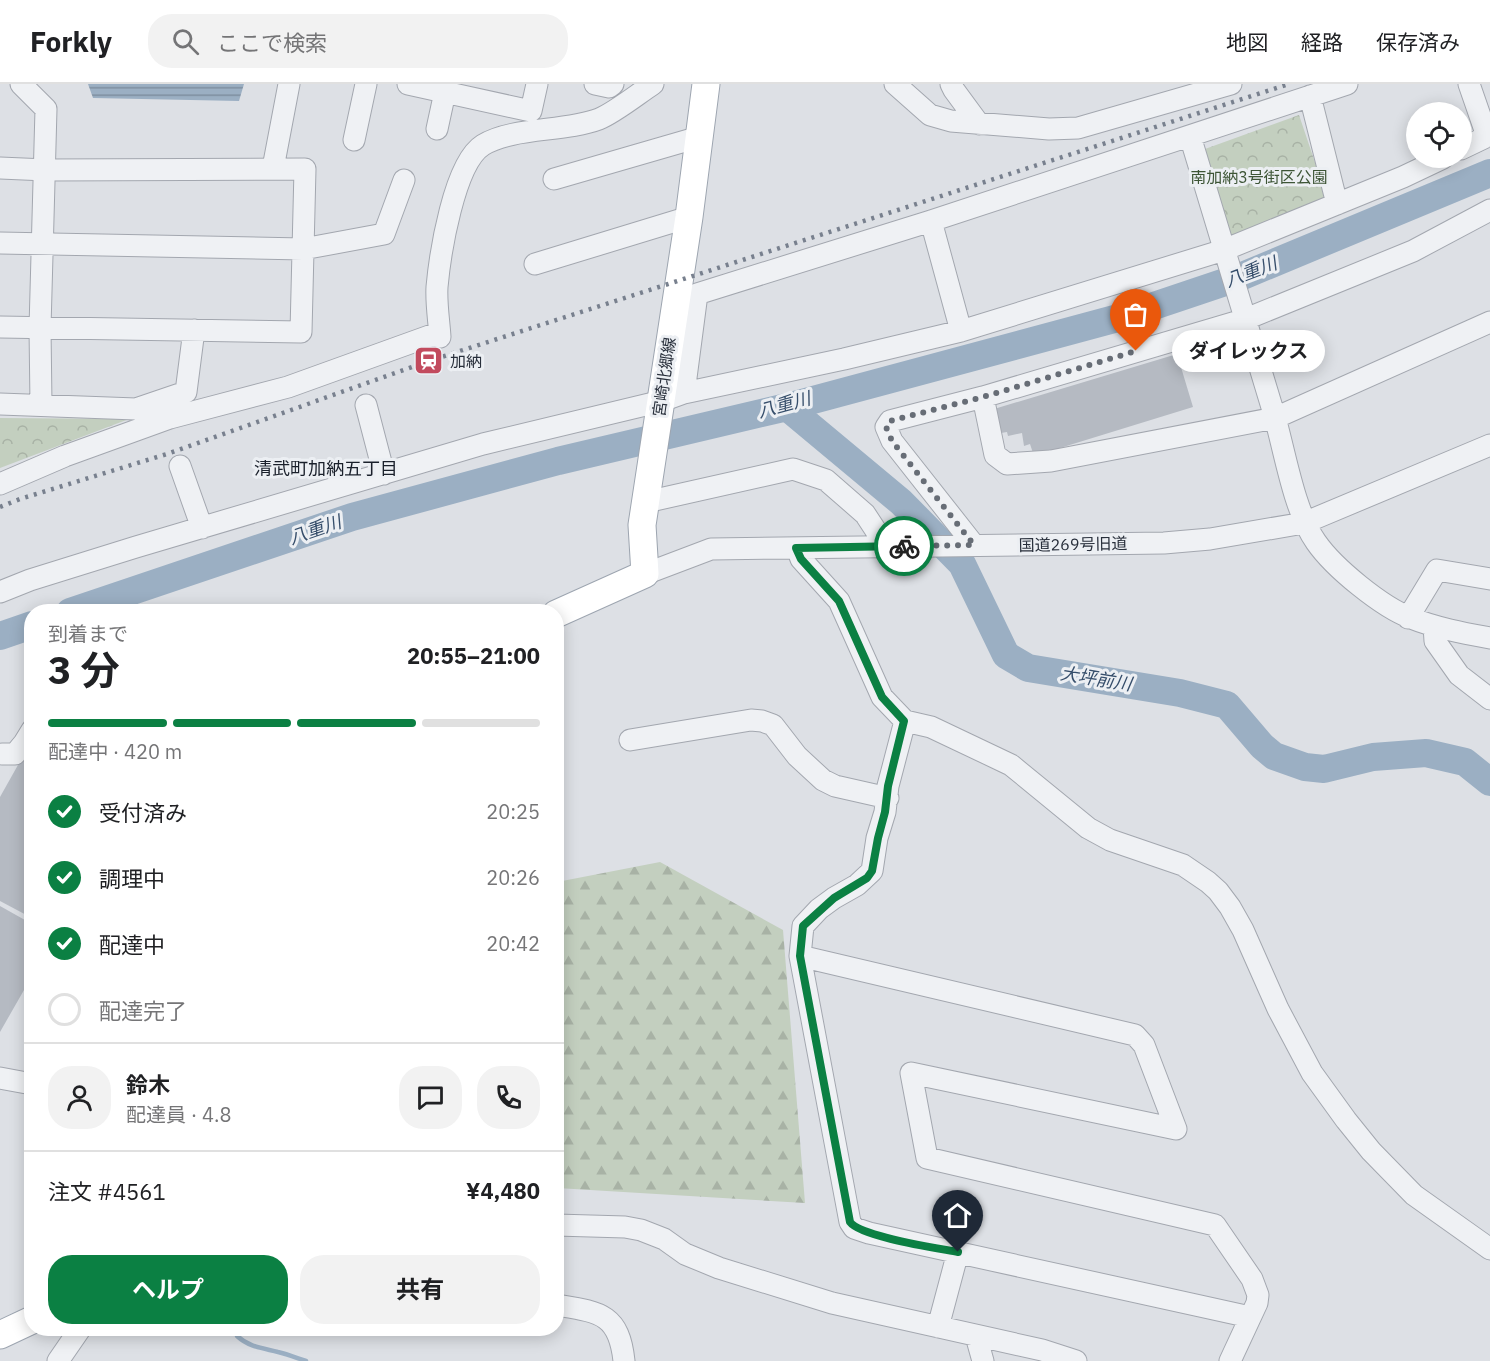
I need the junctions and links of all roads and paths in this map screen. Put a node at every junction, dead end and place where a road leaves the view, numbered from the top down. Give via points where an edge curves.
1 (21, 84) edge
2 (289, 84) edge
3 (366, 84) edge
4 (408, 84) edge
5 (537, 84) edge
6 (595, 84) edge
7 (613, 84) edge
8 (653, 84) edge
9 (706, 84) edge
10 (895, 84) edge
11 (951, 84) edge
12 (1231, 84) edge
13 (1347, 84) edge
14 (1469, 84) edge
15 (445, 92) junction
16 (1310, 96) junction
17 (979, 124) junction
18 (437, 129) dead end
19 (1190, 136) junction
20 (1489, 136) edge
21 (699, 137) junction
22 (354, 141) dead end
23 (1472, 144) edge
24 (0, 168) edge
25 (273, 168) junction
26 (1422, 168) edge
27 (46, 170) junction
28 (554, 179) dead end
29 (404, 180) dead end
30 (1336, 204) junction
31 (1490, 210) edge
32 (688, 217) junction
33 (931, 221) junction
34 (0, 243) edge
35 (42, 243) junction
36 (303, 249) junction
37 (1225, 252) junction
38 (535, 264) dead end
39 (1244, 314) junction
40 (1490, 322) edge
41 (0, 327) edge
42 (40, 328) junction
43 (194, 330) junction
44 (961, 331) junction
45 (983, 397) junction
46 (668, 401) junction
47 (0, 404) edge
48 (41, 405) junction
49 (366, 405) dead end
50 (1275, 418) junction
51 (1490, 446) edge
52 (180, 466) dead end
53 (384, 474) junction
54 (0, 484) edge
55 (647, 496) junction
56 (1304, 523) junction
57 (202, 528) junction
58 (967, 545) junction
59 (886, 546) junction
60 (796, 548) junction
61 (645, 574) junction
62 (1490, 579) edge
63 (0, 592) edge
64 (564, 610) edge
65 (1408, 618) junction
66 (1434, 626) junction
67 (1490, 638) edge
68 (1490, 699) edge
69 (904, 721) junction
70 (630, 740) dead end
71 (24, 743) edge
72 (2, 754) dead end
73 (888, 798) junction
74 (800, 956) junction
75 (0, 1078) edge
76 (24, 1082) edge
77 (564, 1225) edge
78 (1490, 1249) edge
79 (958, 1252) junction
80 (564, 1306) edge
81 (1250, 1317) junction
82 (24, 1324) edge
83 (938, 1327) junction
84 (0, 1335) edge
85 (75, 1336) edge
86 (976, 1336) junction
87 (58, 1361) edge
88 (624, 1361) edge
89 (983, 1361) edge
90 (1076, 1361) edge
91 (1230, 1361) edge

1 - 27 street via 46,109
2 - 25 street
3 - 22 street
4 - 15 street
5 - 15 street via 531,111
6 - 7 street
8 - 54 street via 600,119 503,138 482,145 468,160 449,212 437,288 440,337 435,334 288,387 170,418
9 - 21 main road, 宮崎北郷線
10 - 17 street via 930,115
11 - 17 street
12 - 17 street via 1078,128
13 - 16 street
14 - 20 street
15 - 18 street
16 - 19 street
16 - 30 street
19 - 33 street
19 - 37 street
20 - 23 street
21 - 28 street
21 - 32 main road, 宮崎北郷線
24 - 27 street
25 - 27 street
25 - 36 street via 305,169
26 - 30 street
27 - 35 street
29 - 36 street via 384,234
30 - 37 street
31 - 39 street via 1413,251 1298,299
32 - 38 street
32 - 46 main road, 宮崎北郷線
33 - 44 street
33 - 46 street via 697,294
34 - 35 street
35 - 36 street
35 - 42 street
36 - 43 street via 300,332
37 - 39 street
37 - 44 street
39 - 45 street
39 - 50 street
40 - 50 street
41 - 42 street
42 - 43 street
42 - 48 street
43 - 48 street via 186,392 136,410
44 - 46 street
45 - 50 street via 995,455 1007,464 1051,461
45 - 58 street via 900,417 886,427
46 - 53 street via 483,444
46 - 55 main road, 宮崎北郷線
47 - 48 street
49 - 53 street
50 - 56 street
51 - 56 street, 国道269号旧道
52 - 57 street
53 - 57 street
55 - 59 street via 792,469 826,480 865,514
55 - 61 main road, 宮崎北郷線 via 642,525
56 - 58 street, 国道269号旧道 via 1164,543
56 - 65 street via 1317,544 1344,572
57 - 63 street
58 - 59 street, 国道269号旧道
59 - 60 street, 国道269号旧道
60 - 61 street, 国道269号旧道 via 711,549
60 - 69 street via 801,559 839,601 882,697
61 - 64 main road
62 - 65 street via 1437,570
65 - 66 street
66 - 67 street
66 - 68 street via 1436,641 1459,675
69 - 73 street
69 - 78 street via 931,727 1011,765 1088,828 1110,840 1183,865 1208,882 1230,907 1312,1073 1346,1120 1414,1195
70 - 73 street via 762,720 773,725 797,756 823,780
71 - 72 street via 15,754
73 - 74 street via 872,871 819,909 803,926
74 - 79 street via 850,1222 854,1228 869,1233
74 - 81 street via 1135,1035 1144,1046 1176,1129 910,1073 927,1158 1215,1226 1256,1288 1257,1303
75 - 76 street
77 - 83 street via 641,1230 719,1268 832,1303
79 - 81 street
79 - 83 street
80 - 88 street via 591,1311 614,1324
81 - 91 street
82 - 84 main road
83 - 86 street
85 - 87 street
86 - 89 street
86 - 90 street

